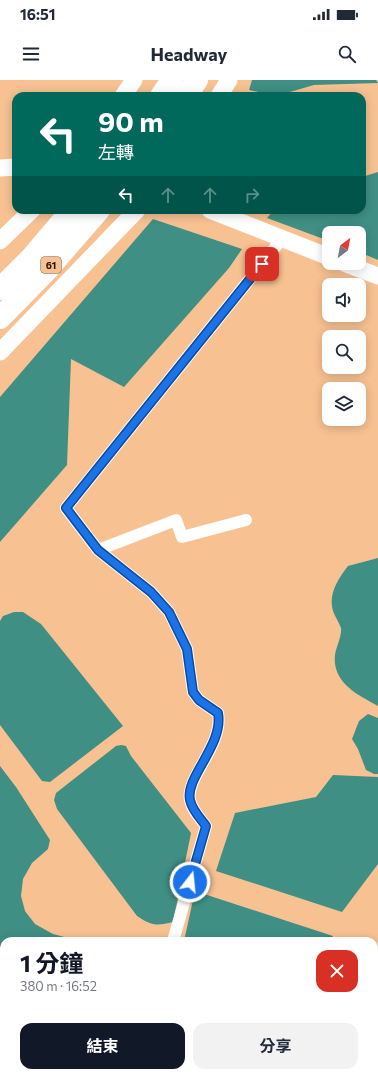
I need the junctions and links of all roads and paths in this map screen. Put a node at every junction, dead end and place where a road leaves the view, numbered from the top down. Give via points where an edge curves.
1 (134, 80) edge
2 (172, 80) edge
3 (197, 80) edge
4 (229, 80) edge
5 (126, 92) edge
6 (164, 92) edge
7 (189, 92) edge
8 (221, 92) edge
9 (12, 167) edge
10 (0, 168) edge
11 (28, 214) edge
12 (69, 214) edge
13 (96, 214) edge
14 (133, 214) edge
15 (220, 214) edge
16 (282, 239) junction
17 (0, 241) edge
18 (322, 254) edge
19 (362, 270) edge
20 (378, 276) edge
21 (0, 289) edge
22 (0, 318) edge
23 (0, 352) edge
24 (246, 520) dead end
25 (98, 550) junction
26 (174, 937) edge

1 - 5 street
2 - 6 highway
3 - 7 highway
4 - 8 street
9 - 10 street
11 - 17 street
12 - 21 highway, 61 via 32,257
13 - 22 highway, 61 via 47,270
14 - 23 street
15 - 16 street
16 - 18 street
16 - 25 street via 66,508
19 - 20 street
24 - 25 street via 182,537 176,520
25 - 26 street via 151,592 169,612 187,649 193,692 199,700 218,713 220,724 211,748 191,785 189,799 206,826

